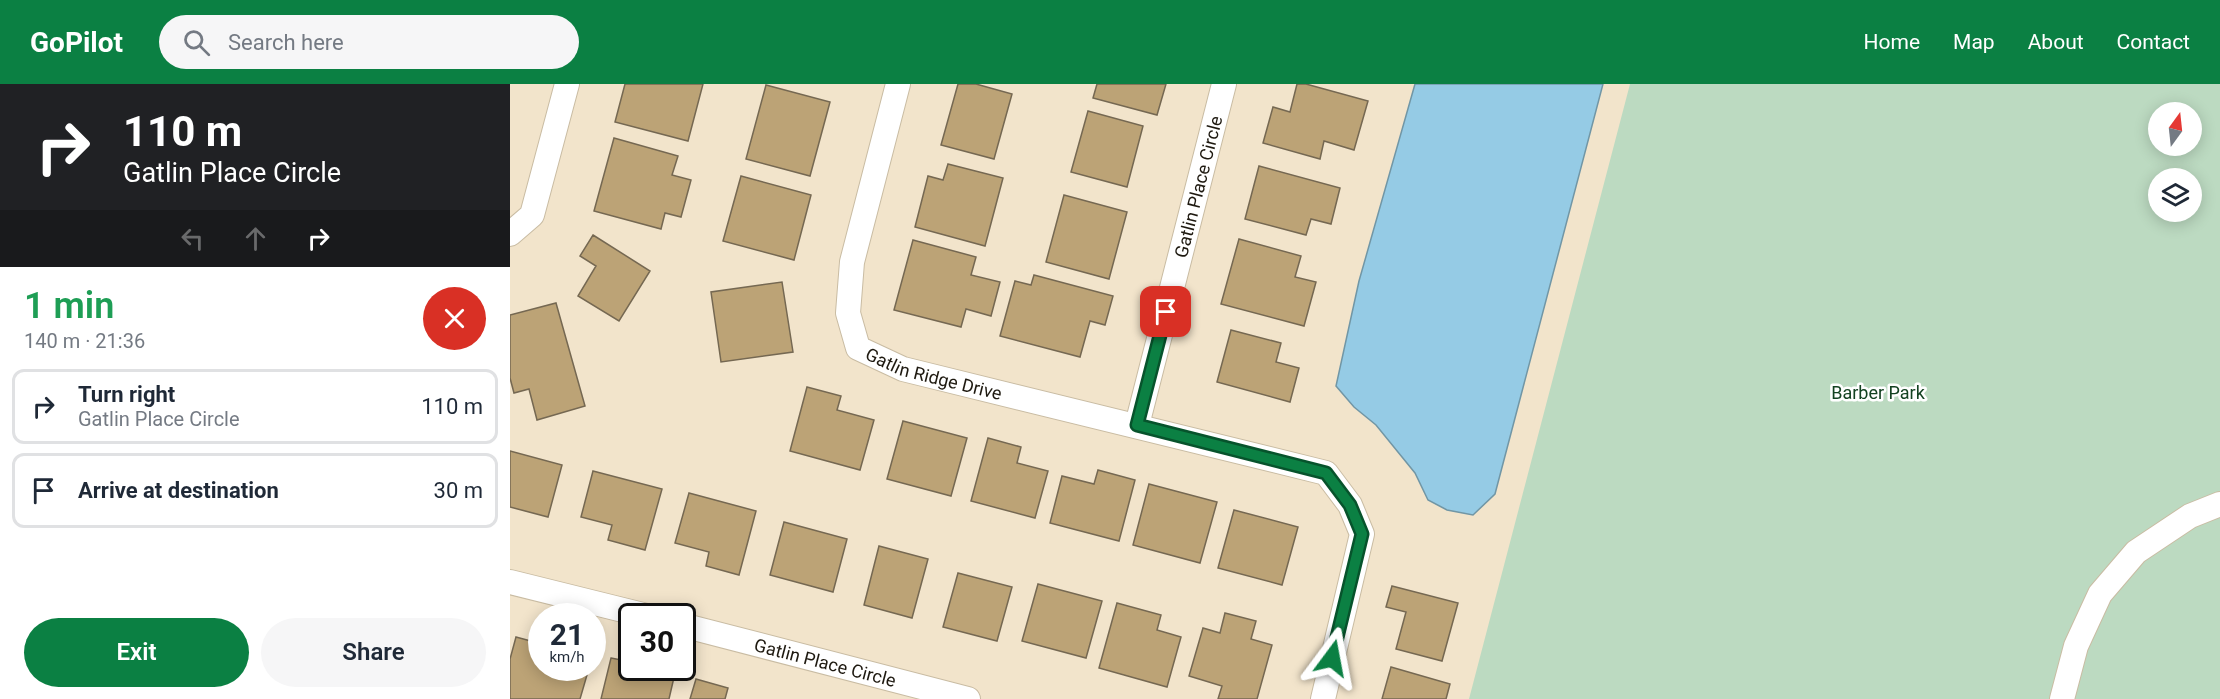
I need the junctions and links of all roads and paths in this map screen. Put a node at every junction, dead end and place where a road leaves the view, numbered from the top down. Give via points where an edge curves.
1 (567, 84) edge
2 (898, 84) edge
3 (1224, 84) edge
4 (510, 234) edge
5 (1137, 425) junction
6 (2220, 504) edge
7 (510, 582) edge
8 (618, 609) edge
9 (696, 629) edge
10 (920, 692) edge
11 (968, 699) edge
12 (1323, 699) edge
13 (2062, 699) edge

1 - 4 street via 532,215
2 - 5 street, Gatlin Ridge Drive via 852,262 848,313 858,348 903,369
3 - 5 street, Gatlin Place Circle
5 - 12 street via 1326,473 1350,505 1362,534
6 - 13 street via 2190,516 2136,552 2100,594 2076,646
7 - 8 street
9 - 10 street, Gatlin Place Circle
10 - 11 street, Gatlin Place Circle

